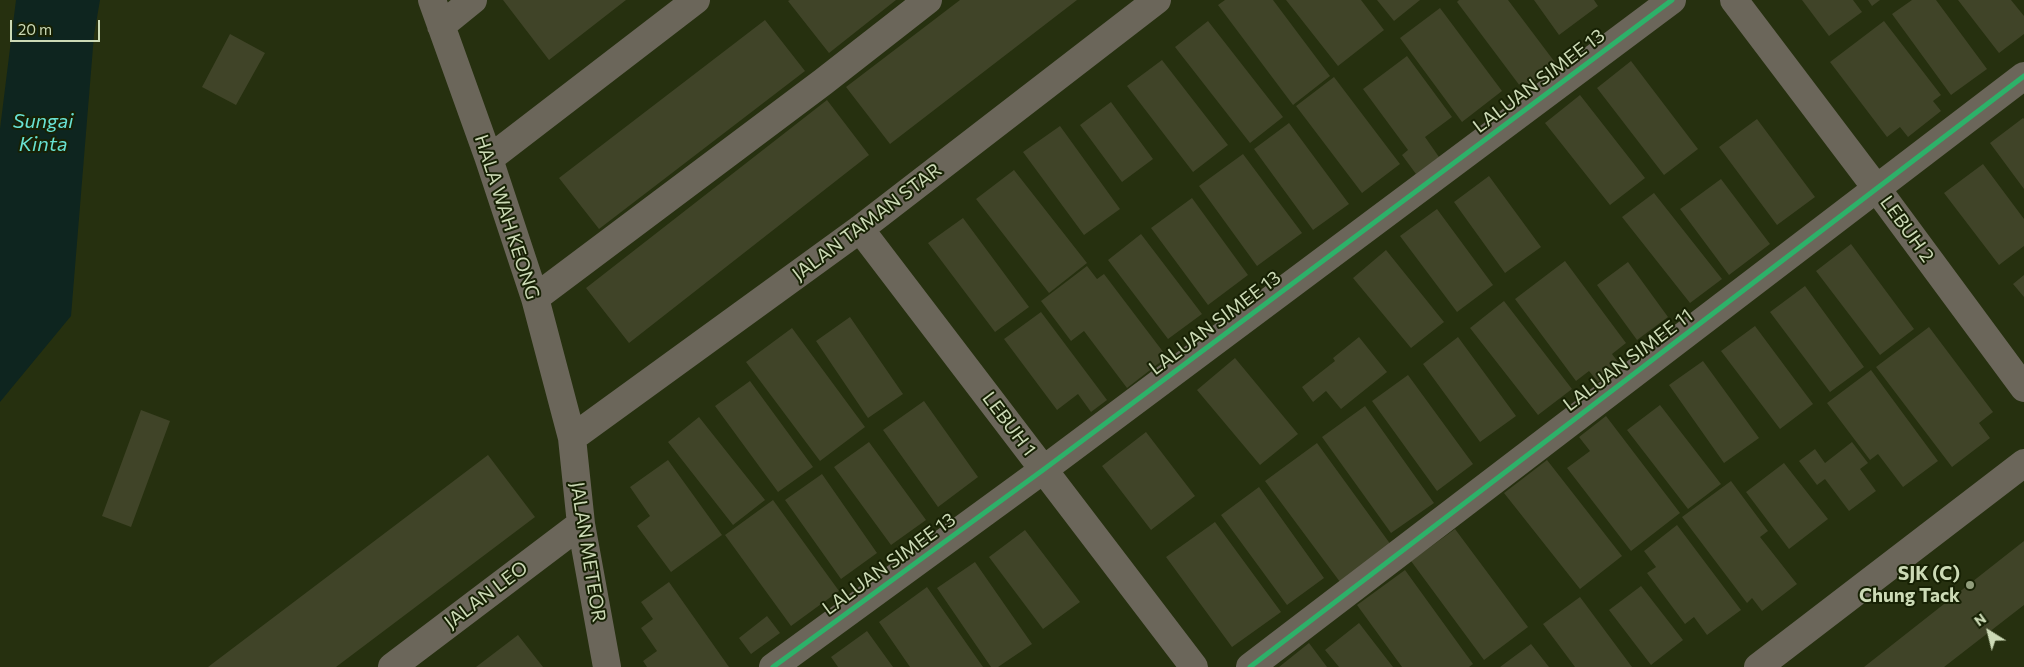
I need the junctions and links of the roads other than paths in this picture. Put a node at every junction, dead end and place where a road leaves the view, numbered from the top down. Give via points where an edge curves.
1 (432, 0) edge
2 (473, 0) edge
3 (696, 0) edge
4 (928, 0) edge
5 (1157, 0) edge
6 (1672, 0) edge
7 (1734, 0) edge
8 (440, 26) junction
9 (2024, 76) edge
10 (489, 159) junction
11 (1877, 189) junction
12 (860, 229) junction
13 (535, 298) junction
14 (2024, 388) edge
15 (572, 438) junction
16 (2024, 463) edge
17 (1043, 470) junction
18 (581, 524) junction
19 (392, 667) edge
20 (607, 667) edge
21 (773, 667) edge
22 (1194, 667) edge
23 (1250, 667) edge
24 (1758, 667) edge

1 - 8 street, HALA WAH KEONG
2 - 8 street
3 - 10 street
4 - 13 street
5 - 12 street, JALAN TAMAN STAR
6 - 17 street, LALUAN SIMEE 13
7 - 11 street, LEBUH 2
8 - 10 street, HALA WAH KEONG
9 - 11 street, LALUAN SIMEE 11
10 - 13 street, HALA WAH KEONG
11 - 14 street, LEBUH 2
11 - 23 street, LALUAN SIMEE 11
12 - 15 street, JALAN TAMAN STAR
12 - 17 street, LEBUH 1
13 - 15 street, HALA WAH KEONG
15 - 18 street, JALAN METEOR
16 - 24 street
17 - 21 street, LALUAN SIMEE 13
17 - 22 street, LEBUH 1
18 - 19 street, JALAN LEO
18 - 20 street, JALAN METEOR

